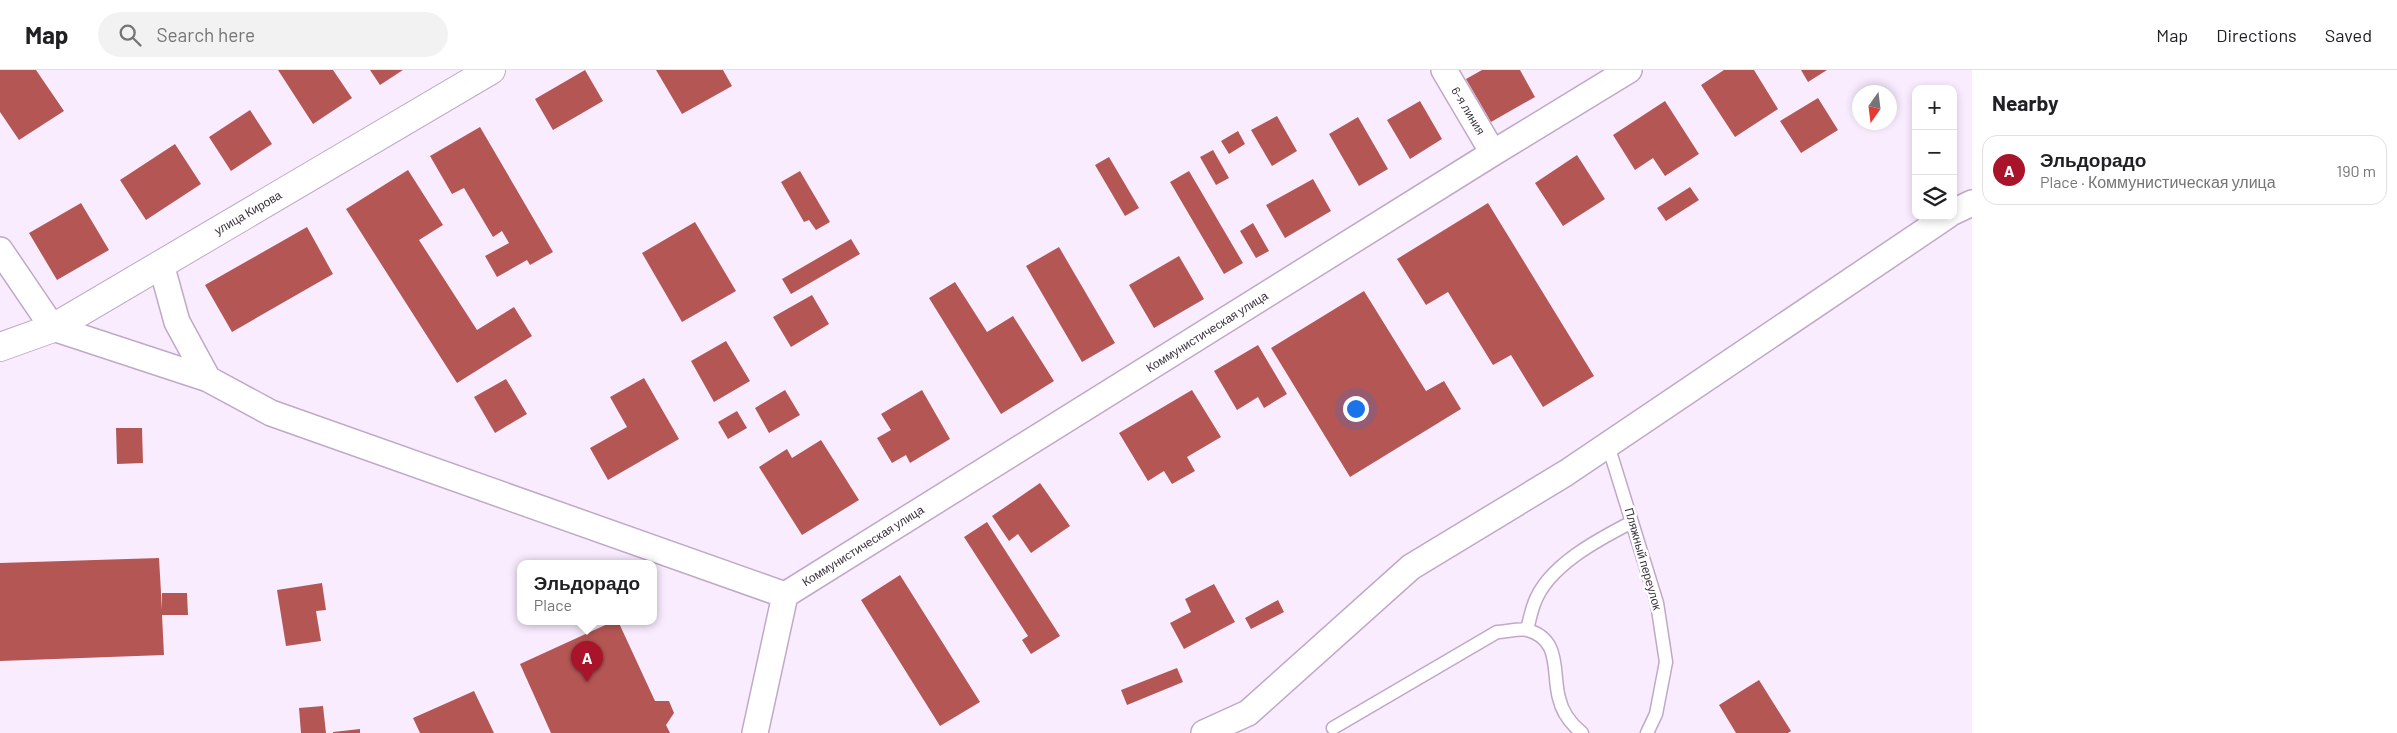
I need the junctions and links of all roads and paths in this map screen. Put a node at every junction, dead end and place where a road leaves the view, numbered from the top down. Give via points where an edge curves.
1 (492, 70) edge
2 (1444, 70) edge
3 (1629, 70) edge
4 (1493, 152) junction
5 (1972, 202) edge
6 (1957, 210) edge
7 (1941, 220) edge
8 (0, 250) edge
9 (161, 264) junction
10 (53, 328) junction
11 (0, 347) edge
12 (208, 379) junction
13 (1608, 445) junction
14 (1632, 522) junction
15 (785, 595) junction
16 (1527, 630) junction
17 (1333, 728) dead end
18 (755, 733) edge
19 (1204, 733) edge
20 (1582, 733) edge
21 (1647, 733) edge

1 - 9 street, улица Кирова
2 - 4 street, 6-я линия
3 - 4 street, Коммунистическая улица
4 - 15 street, Коммунистическая улица
5 - 6 street
7 - 13 street
8 - 10 street
9 - 10 street, улица Кирова
9 - 12 street via 177,322
10 - 11 street, улица Кирова
10 - 12 street
12 - 15 street via 271,414
13 - 14 lane, Пляжный переулок
13 - 19 street via 1410,567 1248,713
14 - 16 lane via 1592,543 1548,579 1534,603
14 - 21 lane, Пляжный переулок via 1658,603 1666,662 1656,714
15 - 18 street
16 - 17 lane via 1497,632
16 - 20 lane via 1545,640 1554,656 1559,699 1570,723

